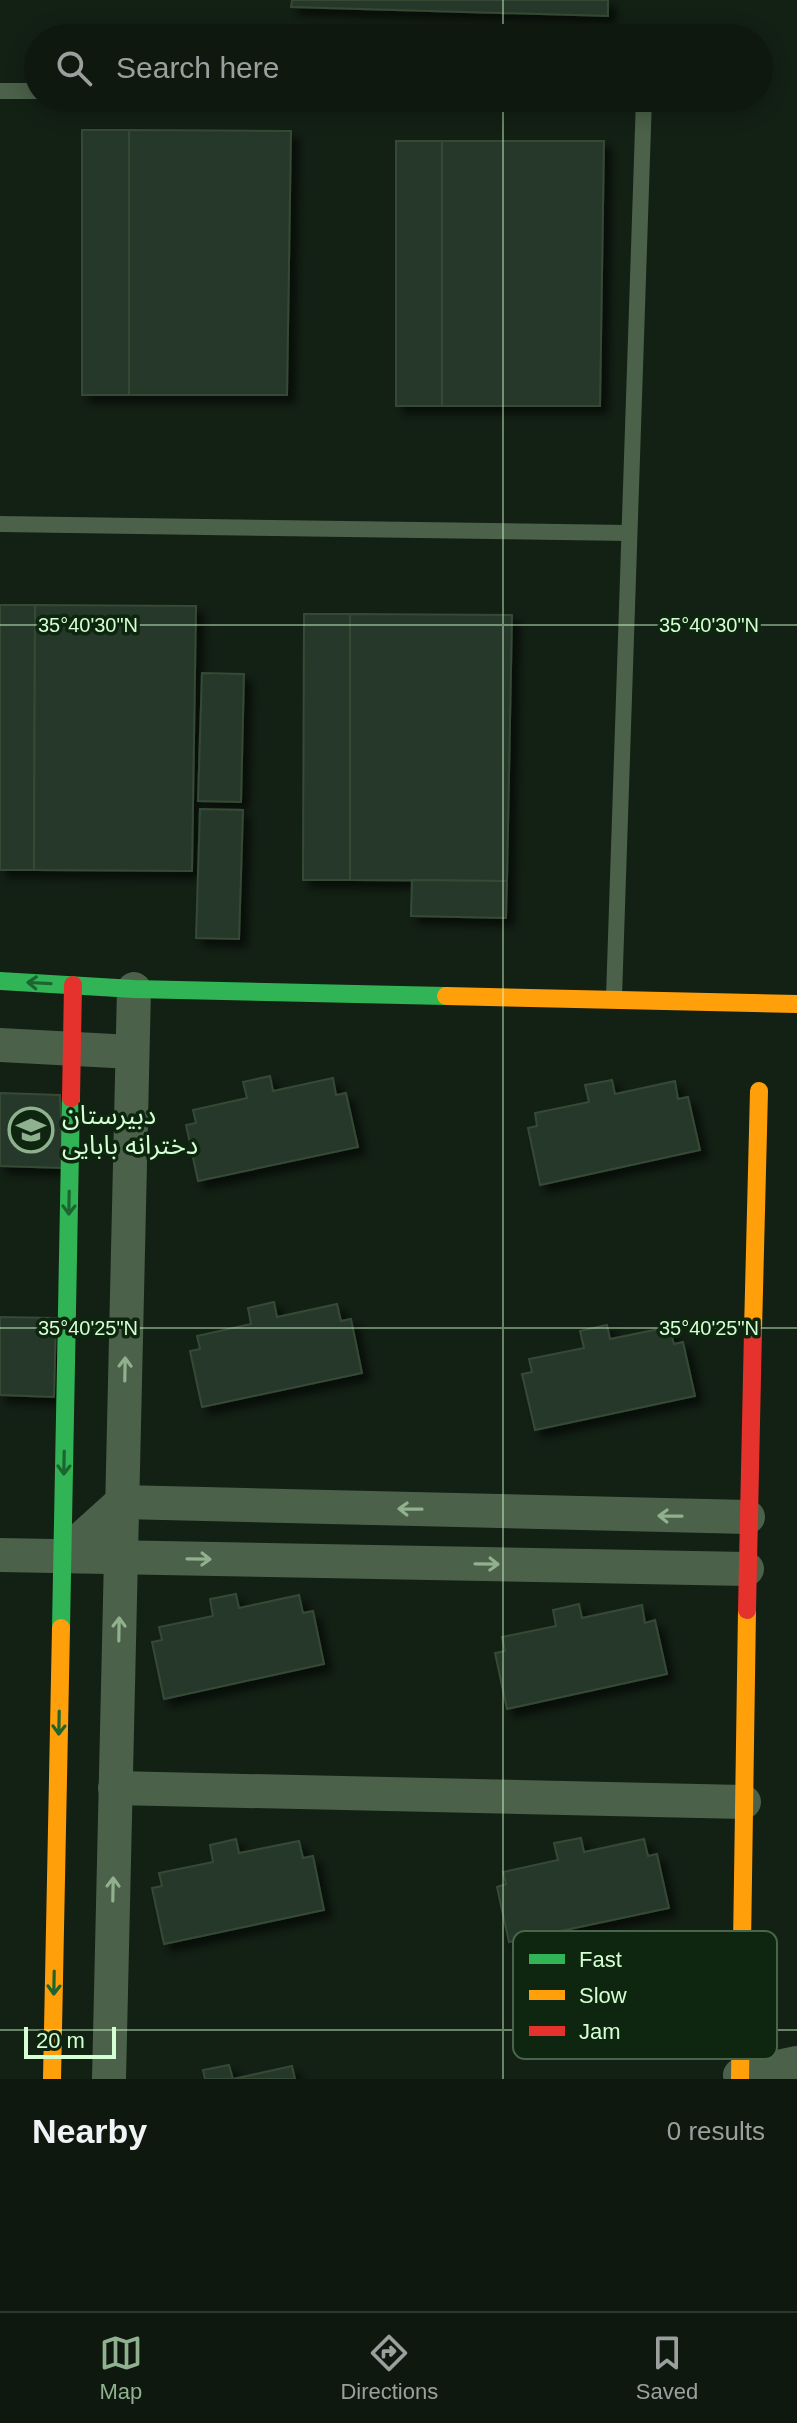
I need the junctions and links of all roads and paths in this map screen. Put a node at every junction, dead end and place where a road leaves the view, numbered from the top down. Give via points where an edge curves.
1 (0, 91) edge
2 (24, 91) edge
3 (644, 112) edge
4 (0, 524) edge
5 (629, 533) junction
6 (0, 981) edge
7 (73, 985) junction
8 (134, 989) junction
9 (614, 999) junction
10 (797, 1004) edge
11 (0, 1045) edge
12 (72, 1048) junction
13 (132, 1052) junction
14 (759, 1091) dead end
15 (122, 1502) junction
16 (748, 1517) junction
17 (0, 1555) edge
18 (62, 1556) junction
19 (121, 1557) junction
20 (747, 1569) junction
21 (115, 1788) junction
22 (744, 1802) junction
23 (742, 1931) edge
24 (797, 2063) edge
25 (740, 2077) edge
26 (52, 2079) edge
27 (109, 2079) edge

1 - 2 lane
3 - 5 lane
4 - 5 lane
5 - 9 lane
7 -> 6 street
7 - 8 street
7 - 12 street
8 - 9 street
8 - 13 street
9 - 10 street
11 - 12 street
12 - 13 street
12 -> 18 street
15 -> 13 street
14 - 16 street
16 -> 15 street
15 - 18 street
15 - 19 street
16 - 20 street
17 - 18 street
18 - 19 street
18 -> 26 street
19 -> 20 street
21 -> 19 street
20 - 22 street
21 - 22 street
27 -> 21 street
22 - 23 street
24 - 25 street

